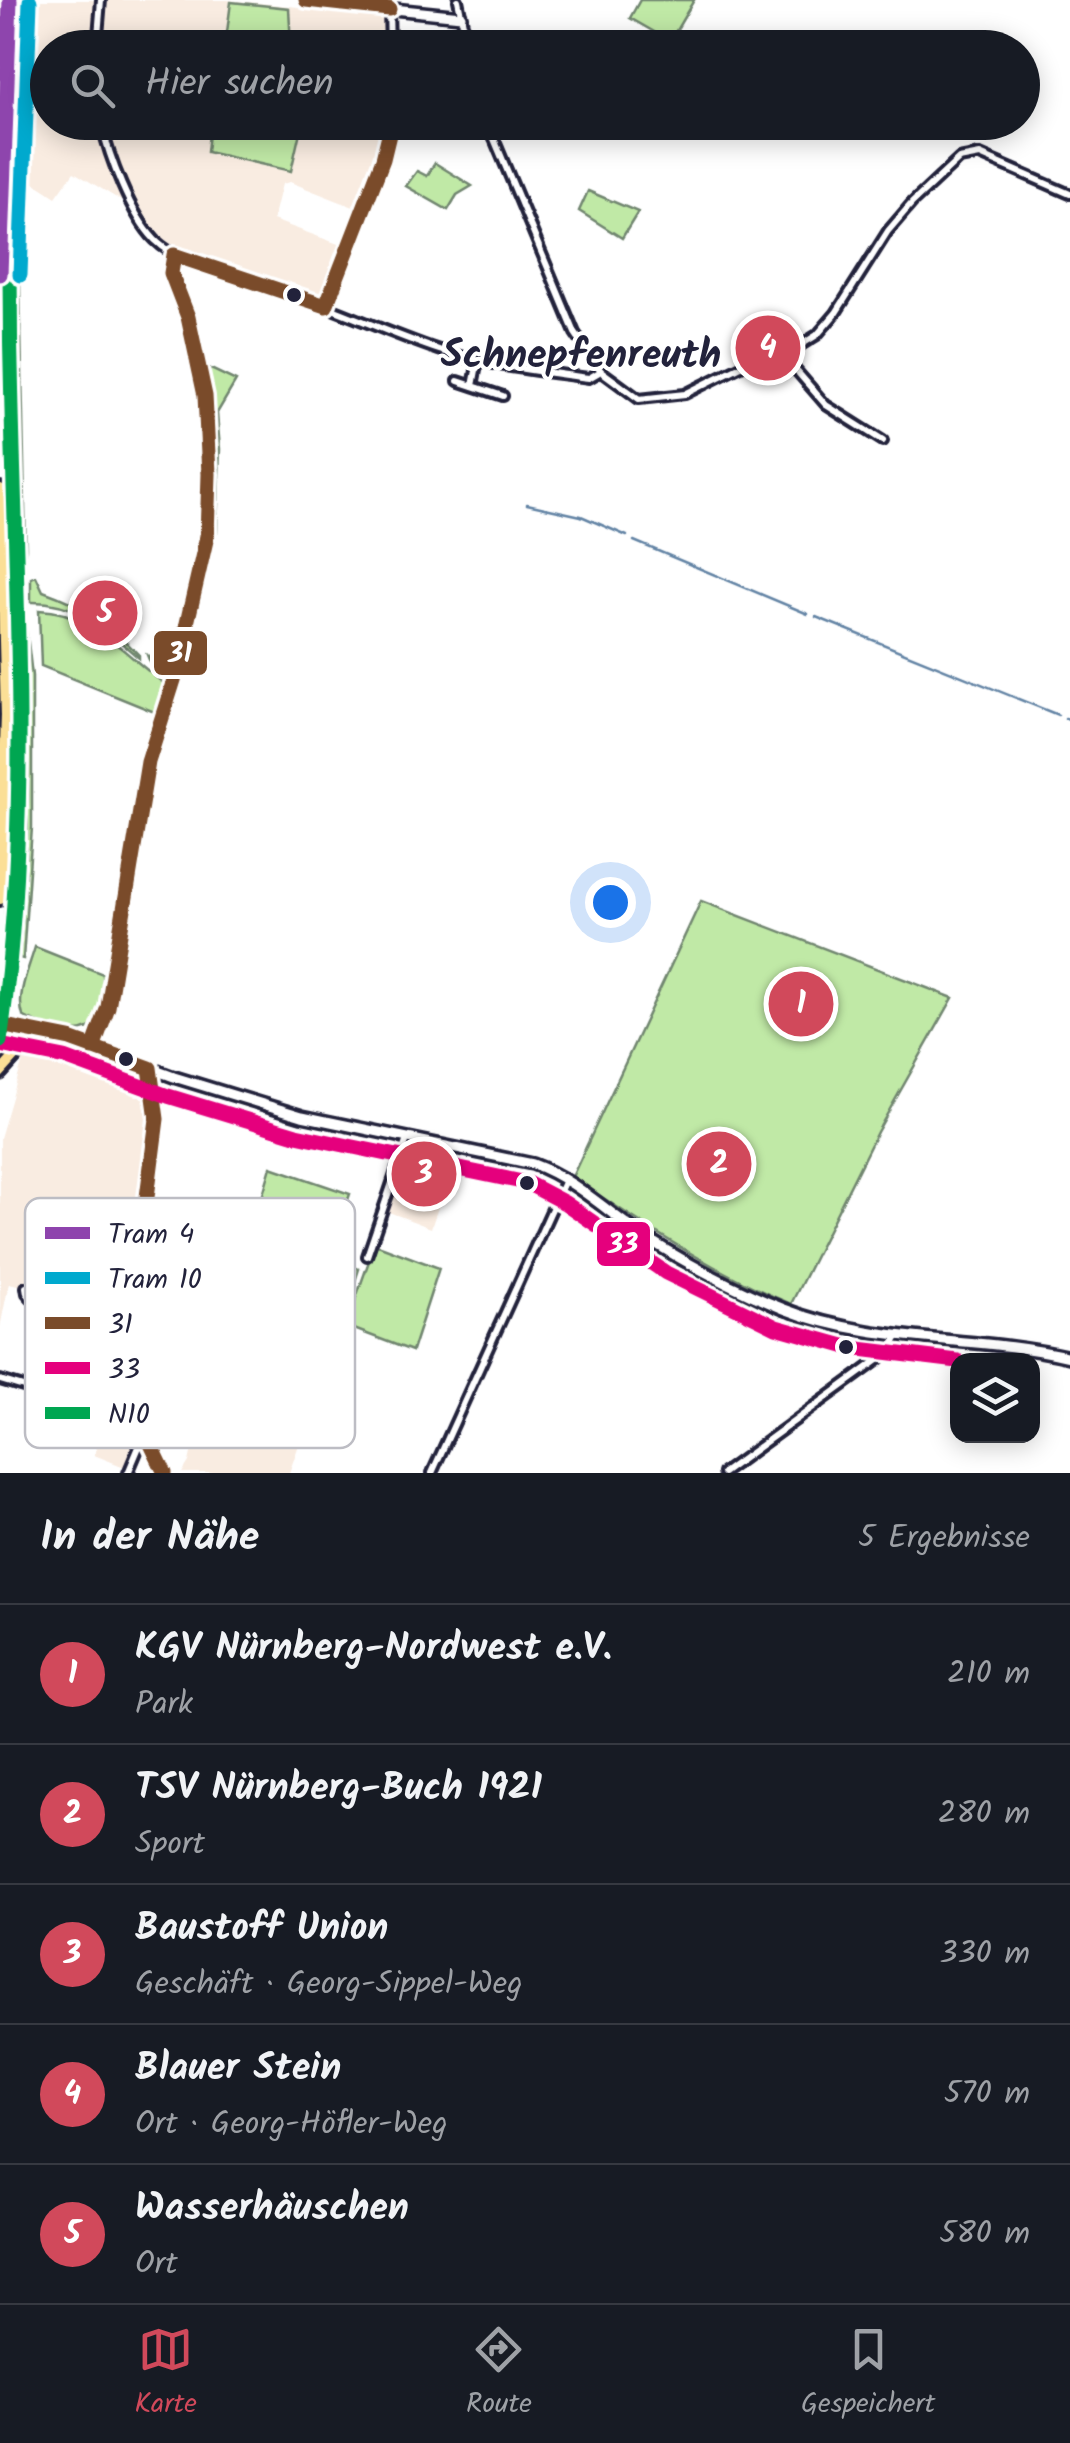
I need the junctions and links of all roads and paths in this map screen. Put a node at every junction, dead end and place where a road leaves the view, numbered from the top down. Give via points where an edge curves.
1 (19, 0) edge
2 (101, 0) edge
3 (306, 0) edge
4 (458, 0) edge
5 (389, 9) junction
6 (461, 16) junction
7 (98, 30) edge
8 (390, 30) edge
9 (464, 30) edge
10 (107, 140) edge
11 (388, 140) edge
12 (495, 140) edge
13 (1070, 194) edge
14 (174, 255) junction
15 (326, 306) junction
16 (781, 353) junction
17 (478, 360) junction
18 (601, 371) junction
19 (458, 381) dead end
20 (472, 386) junction
21 (503, 396) dead end
22 (883, 441) dead end
23 (0, 489) edge
24 (0, 899) edge
25 (1, 1033) edge
26 (42, 1042) junction
27 (93, 1048) junction
28 (150, 1068) junction
29 (0, 1073) edge
30 (407, 1139) junction
31 (566, 1180) junction
32 (148, 1198) edge
33 (367, 1256) dead end
34 (899, 1336) junction
35 (1070, 1357) edge
36 (0, 1380) edge
37 (25, 1387) edge
38 (139, 1448) edge
39 (151, 1448) edge
40 (128, 1473) edge
41 (165, 1473) edge
42 (432, 1473) edge
43 (723, 1473) edge

1 - 25 main road via 10,270 21,768 16,918
2 - 7 street
3 - 5 street
4 - 6 street
5 - 6 street
5 - 8 street
6 - 9 street
10 - 14 street via 122,182 156,240
11 - 15 street
12 - 18 street via 560,301
13 - 16 street via 980,155 959,160 888,231 817,335
14 - 15 street
14 - 27 street via 171,274 206,396 207,536 148,762 108,1007
15 - 17 street
16 - 18 street via 685,394 639,399
16 - 22 street via 826,406
17 - 18 street via 589,378
17 - 20 street
19 - 20 street
20 - 21 street
23 - 24 main road via 6,715
25 - 26 street
25 - 27 street via 70,1039
26 - 27 street
26 - 29 main road via 20,1052
27 - 28 street
28 - 30 street via 302,1116
28 - 32 street via 158,1119
30 - 31 street via 524,1161
30 - 33 street
31 - 34 street via 660,1246 753,1296 820,1320
31 - 42 street
34 - 35 street
34 - 43 street via 885,1355
36 - 37 street
38 - 40 street
39 - 41 street

